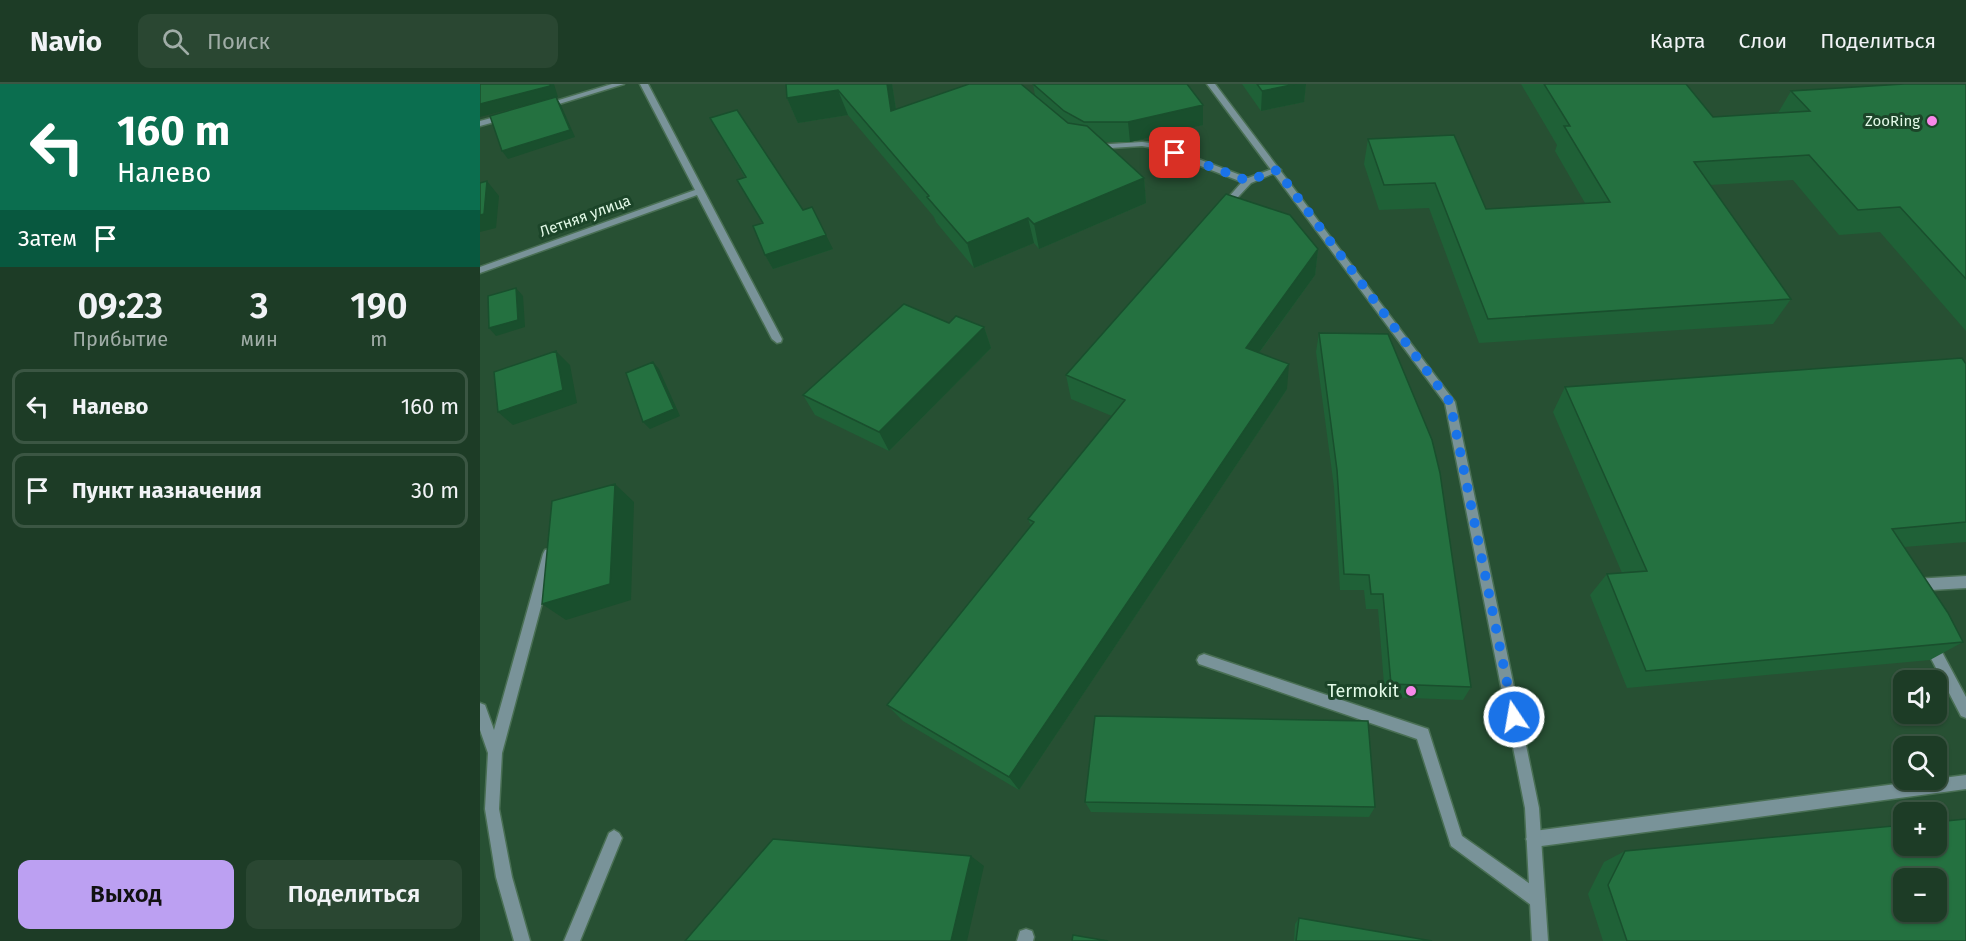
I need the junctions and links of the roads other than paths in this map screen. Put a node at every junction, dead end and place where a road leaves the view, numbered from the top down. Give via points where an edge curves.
1 (620, 84) edge
2 (644, 84) edge
3 (1211, 84) edge
4 (534, 109) edge
5 (512, 115) edge
6 (480, 124) edge
7 (1083, 146) edge
8 (1277, 170) junction
9 (1248, 181) junction
10 (699, 191) junction
11 (1216, 215) edge
12 (480, 270) edge
13 (777, 339) dead end
14 (555, 535) edge
15 (1966, 582) edge
16 (1906, 596) edge
17 (1923, 627) edge
18 (1204, 660) dead end
19 (480, 710) edge
20 (1966, 711) edge
21 (495, 753) junction
22 (1966, 782) edge
23 (614, 838) dead end
24 (1534, 839) junction
25 (1537, 899) junction
26 (522, 941) edge
27 (572, 941) edge
28 (1540, 941) edge

1 - 4 street
2 - 10 street
3 - 8 street
5 - 6 street
7 - 9 street via 1156,146
8 - 9 street
8 - 24 street via 1450,402 1532,808
9 - 11 street
10 - 12 street, Летняя улица
10 - 13 street
14 - 21 street
15 - 16 street via 1901,586
17 - 20 street
18 - 25 street via 1423,734 1456,841
19 - 21 street
21 - 26 street via 492,809 504,877
22 - 24 street
23 - 27 street
24 - 25 street
25 - 28 street

